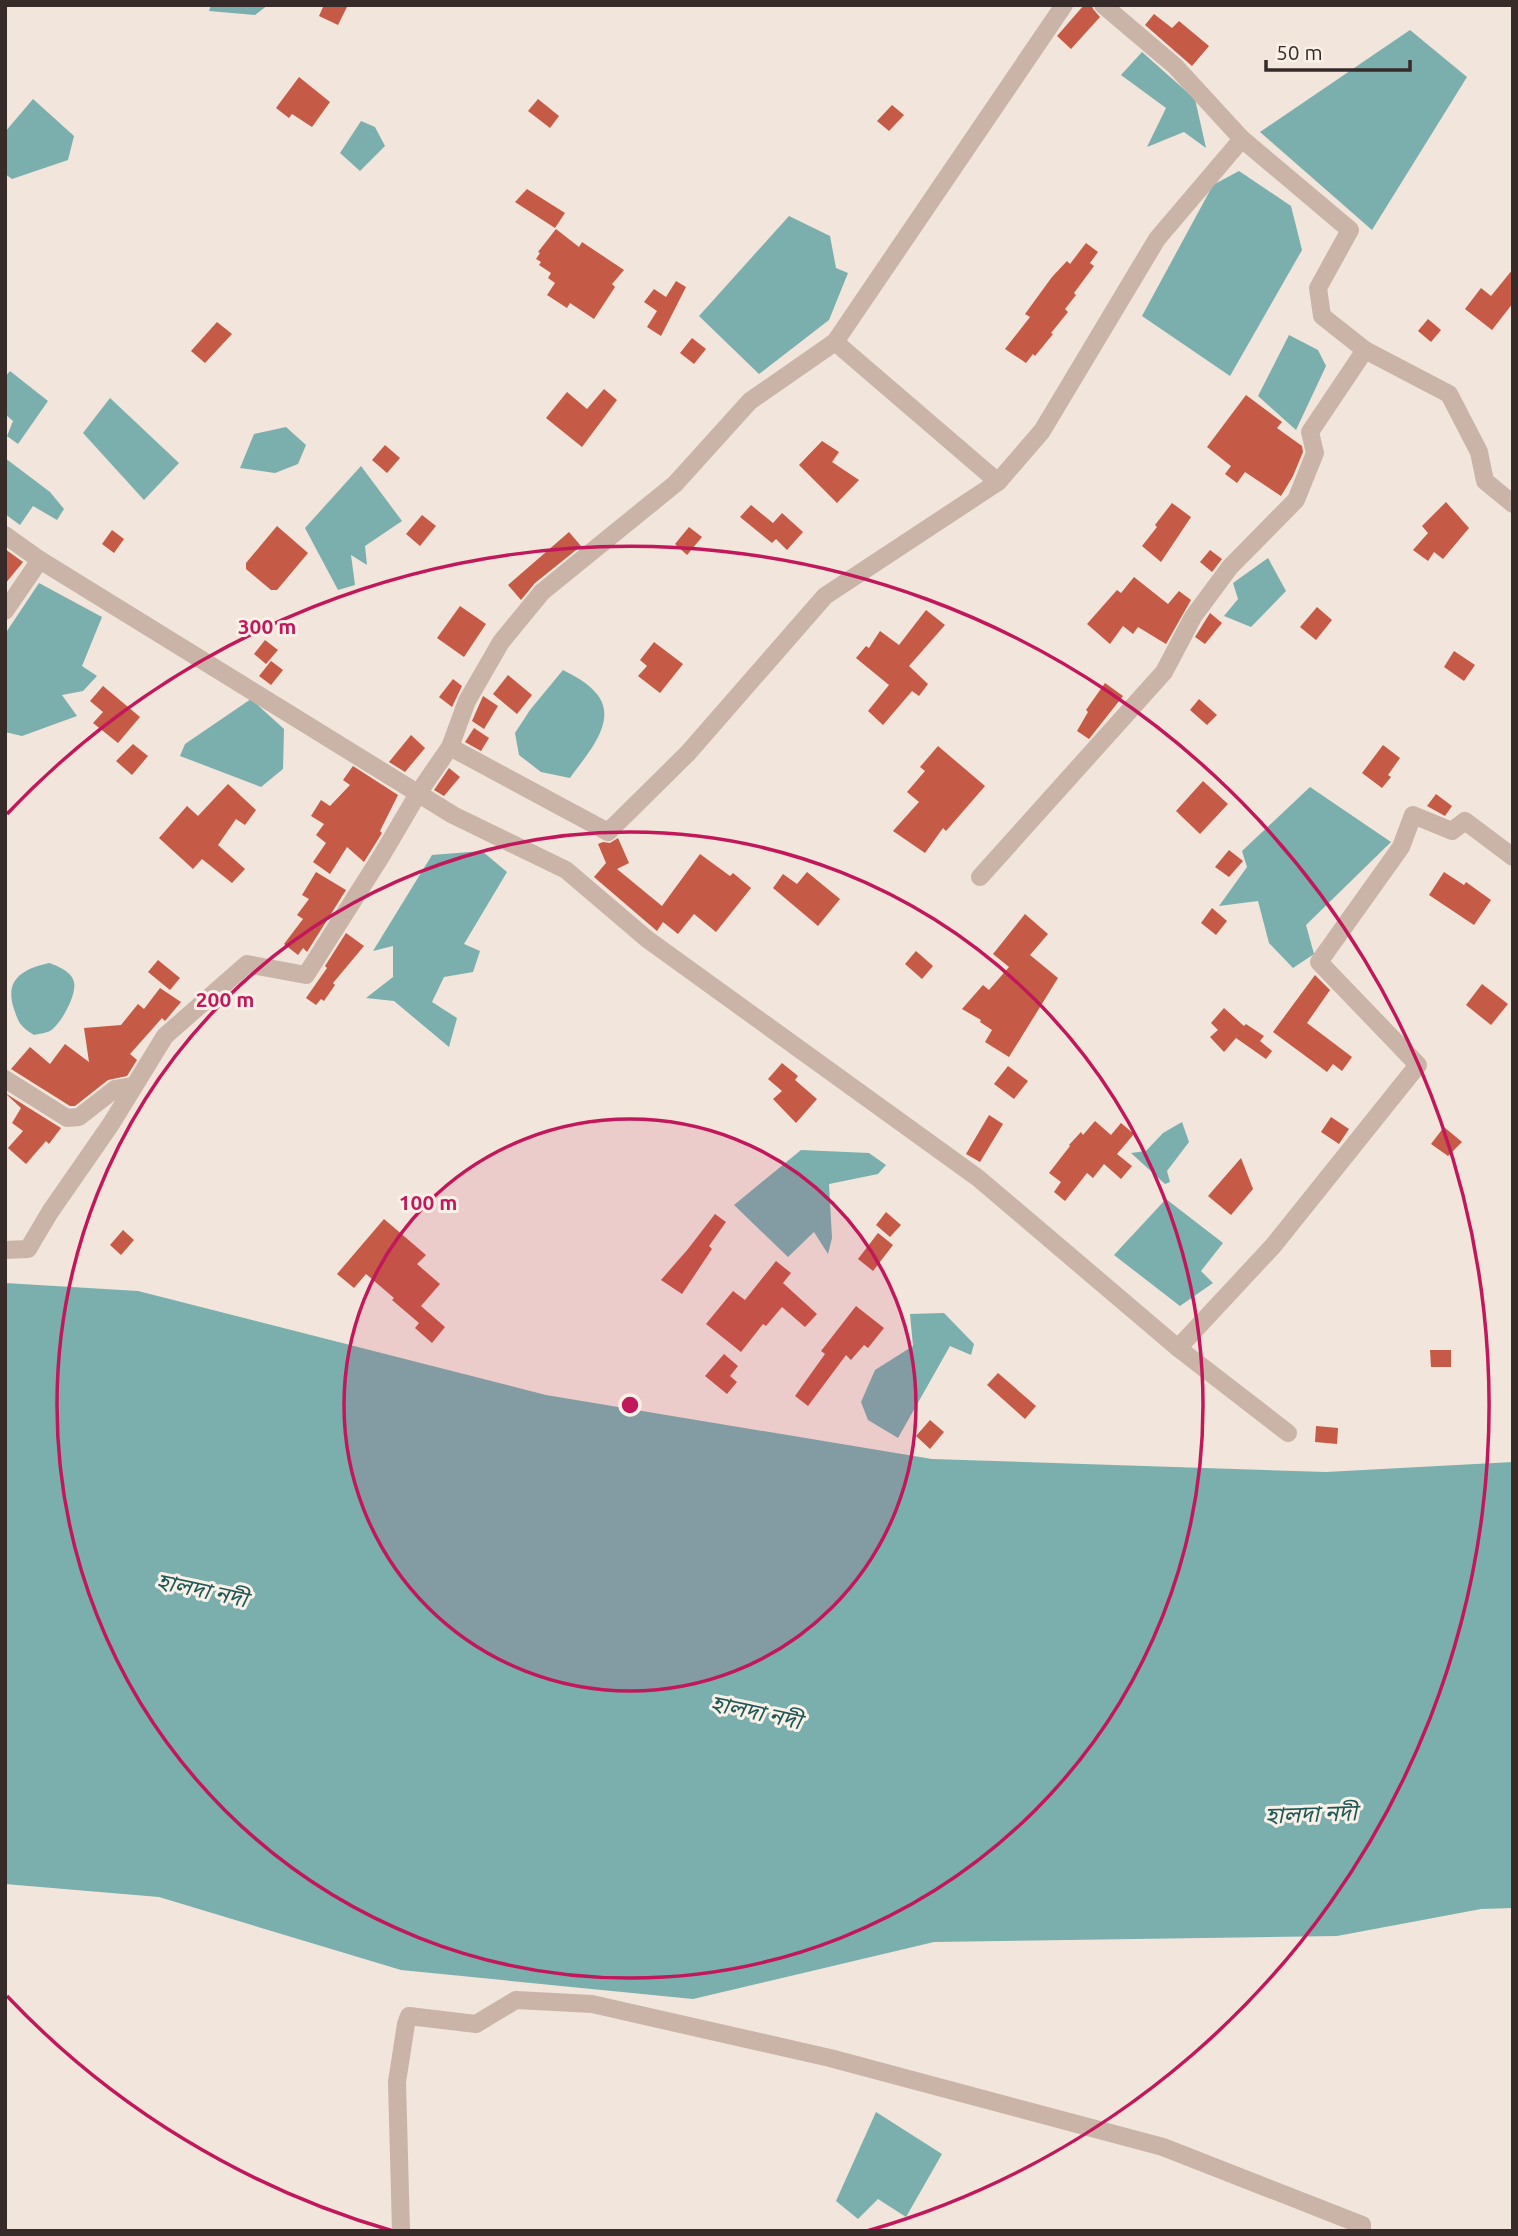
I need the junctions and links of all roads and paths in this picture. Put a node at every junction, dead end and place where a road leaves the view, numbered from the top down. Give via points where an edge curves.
1 (1064, 5) edge
2 (1103, 5) edge
3 (1242, 139) junction
4 (835, 342) junction
5 (1365, 350) junction
6 (999, 482) junction
7 (1513, 504) edge
8 (5, 535) edge
9 (40, 560) junction
10 (5, 611) edge
11 (450, 747) junction
12 (419, 792) junction
13 (1513, 857) edge
14 (980, 877) dead end
15 (5, 1079) edge
16 (134, 1086) junction
17 (5, 1250) edge
18 (1178, 1348) junction
19 (1289, 1433) dead end
20 (401, 2231) edge
21 (1362, 2231) edge

1 - 4 street
2 - 3 street via 1175,66
3 - 5 street via 1350,230 1318,288 1322,316
3 - 6 street via 1157,239 1042,432
4 - 6 street
4 - 11 street via 750,401 675,484 542,592 501,642 467,701
5 - 7 street via 1449,394 1479,452 1485,481
5 - 14 street via 1310,432 1315,453 1296,500 1230,567 1193,617 1164,672
6 - 11 street via 825,596 688,753 608,832
8 - 9 street
9 - 10 street
9 - 12 street
11 - 12 street
12 - 16 street via 306,975 247,964 164,1037
12 - 18 street via 453,815 566,870 647,939 978,1178
13 - 18 street via 1465,821 1452,831 1413,815 1401,847 1319,962 1418,1065 1273,1246
15 - 16 street via 66,1118 79,1117 115,1089
16 - 17 street via 28,1250
18 - 19 street
20 - 21 street via 397,2082 405,2024 409,2017 476,2024 516,2000 592,2004 703,2028 1163,2147 1362,2225

